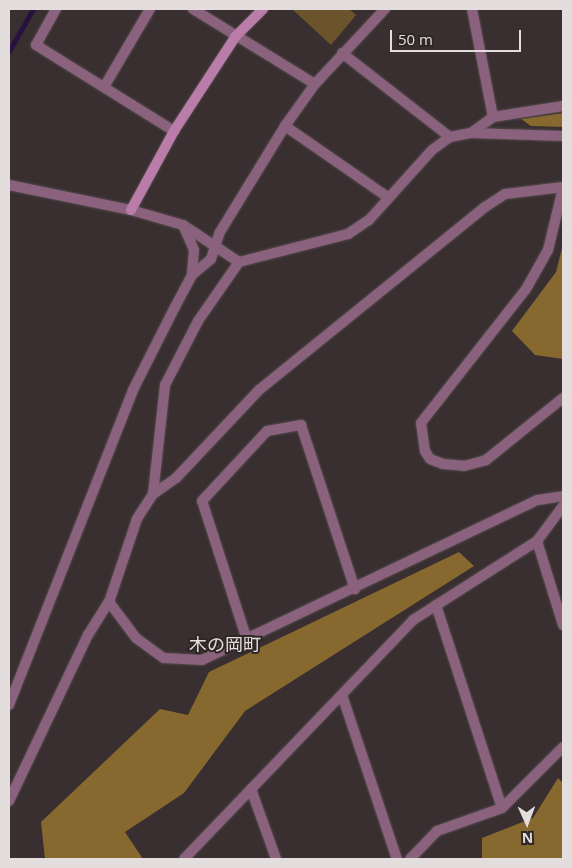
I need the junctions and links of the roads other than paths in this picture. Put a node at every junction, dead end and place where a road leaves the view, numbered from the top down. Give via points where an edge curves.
1 (56, 9) edge
2 (150, 9) edge
3 (193, 9) edge
4 (263, 9) edge
5 (385, 9) edge
6 (472, 9) edge
7 (236, 36) junction
8 (342, 53) junction
9 (315, 84) junction
10 (104, 87) junction
11 (563, 106) edge
12 (493, 117) junction
13 (285, 126) junction
14 (174, 131) junction
15 (471, 133) junction
16 (563, 136) edge
17 (450, 137) junction
18 (9, 185) edge
19 (563, 188) edge
20 (389, 198) junction
21 (131, 210) junction
22 (183, 225) junction
23 (216, 249) junction
24 (239, 262) junction
25 (192, 275) junction
26 (563, 398) edge
27 (153, 494) junction
28 (563, 496) edge
29 (563, 506) edge
30 (537, 541) junction
31 (355, 589) junction
32 (109, 602) junction
33 (436, 605) junction
34 (563, 625) edge
35 (247, 640) junction
36 (343, 698) junction
37 (9, 705) edge
38 (563, 747) edge
39 (251, 789) junction
40 (9, 801) edge
41 (502, 808) junction
42 (184, 859) edge
43 (276, 859) edge
44 (397, 859) edge
45 (410, 859) edge

1 - 10 street via 36,45
2 - 10 street
3 - 7 street
4 - 7 street
5 - 8 street
6 - 12 street
7 - 9 street
7 - 14 street
8 - 9 street
8 - 17 street
9 - 13 street
10 - 14 street
11 - 12 street
12 - 15 street
13 - 20 street
13 - 23 street via 220,232
14 - 21 street
15 - 16 street
15 - 17 street
17 - 20 street via 432,150
18 - 21 street
19 - 26 street via 548,250 526,289 421,423 425,451 430,459 443,464 464,466 486,460
19 - 27 street via 505,194 485,206 260,389 176,478
20 - 24 street via 369,220 348,234
21 - 22 street
22 - 23 street via 203,235
22 - 25 street via 194,250
23 - 24 street
23 - 25 street via 211,259
24 - 27 street via 198,321 164,385
25 - 37 street via 133,390
27 - 32 street via 137,519
28 - 31 street via 538,500
29 - 30 street
30 - 33 street
30 - 34 street
31 - 35 street
31 - 35 street via 301,425 267,431 202,501
32 - 35 street via 136,638 164,658 202,660
32 - 40 street via 88,635
33 - 36 street via 413,620
33 - 41 street
36 - 39 street
36 - 44 street
38 - 41 street
39 - 42 street
39 - 43 street
41 - 45 street via 437,831

